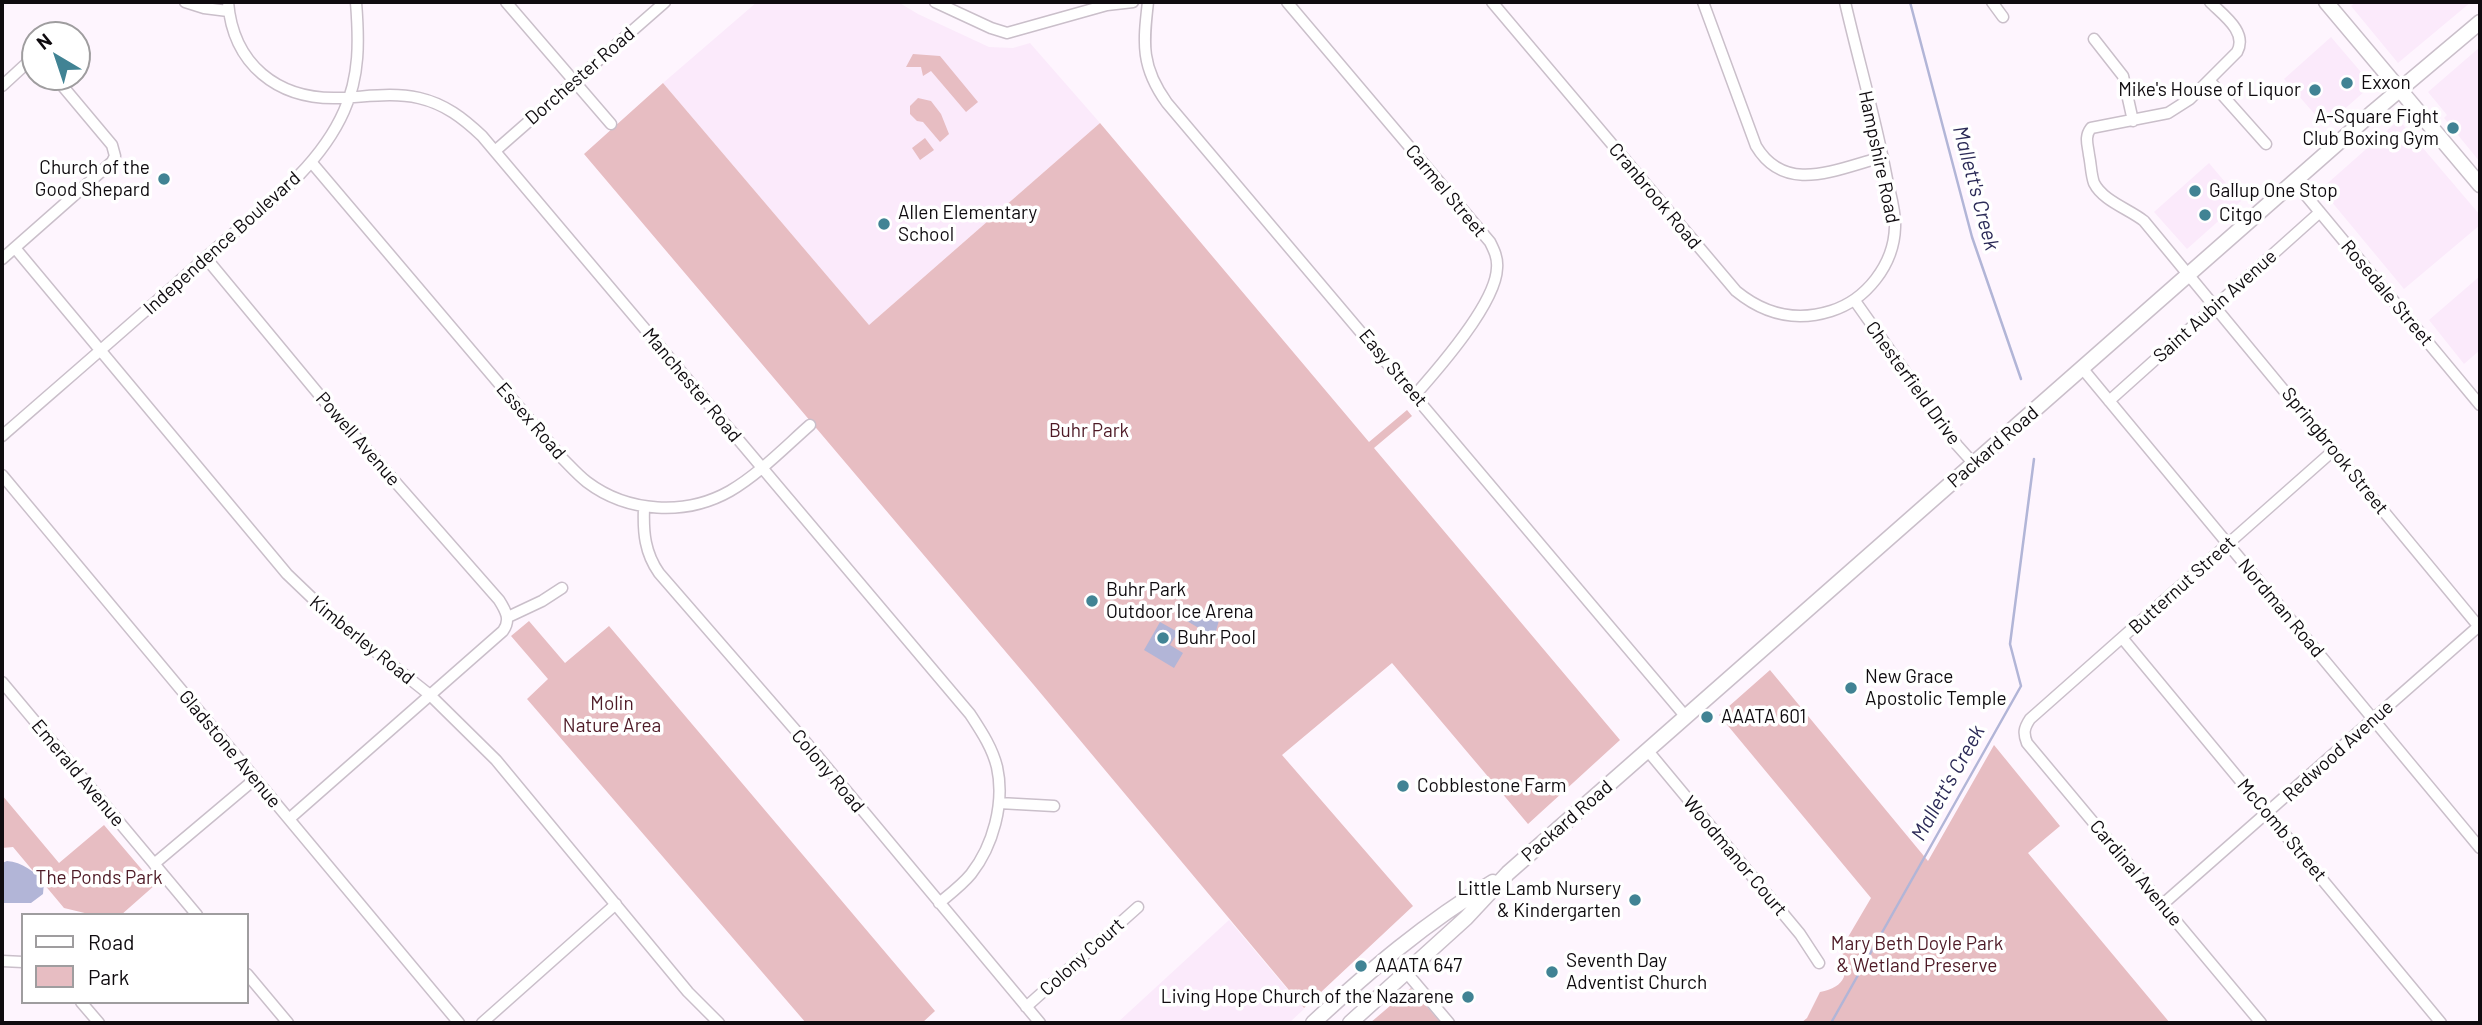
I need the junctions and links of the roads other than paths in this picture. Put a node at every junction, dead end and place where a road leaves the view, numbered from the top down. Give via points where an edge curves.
1 (185, 2) edge
2 (356, 2) edge
3 (506, 2) edge
4 (665, 2) edge
5 (935, 2) edge
6 (1133, 2) edge
7 (1147, 2) edge
8 (1287, 2) edge
9 (1492, 2) edge
10 (1703, 2) edge
11 (1845, 2) edge
12 (1992, 2) edge
13 (2227, 2) edge
14 (2326, 2) edge
15 (228, 6) edge
16 (2214, 6) edge
17 (2003, 17) dead end
18 (2480, 22) edge
19 (2094, 39) dead end
20 (21, 70) edge
21 (2209, 80) junction
22 (574, 82) junction
23 (2, 86) edge
24 (2400, 89) junction
25 (67, 91) edge
26 (350, 97) junction
27 (2133, 121) junction
28 (611, 124) dead end
29 (2266, 144) dead end
30 (495, 151) junction
31 (1883, 157) junction
32 (312, 163) junction
33 (2294, 181) junction
34 (2480, 185) edge
35 (2320, 212) junction
36 (15, 248) junction
37 (206, 258) junction
38 (2, 259) edge
39 (2189, 275) junction
40 (1855, 301) junction
41 (2215, 306) junction
42 (100, 350) junction
43 (2082, 368) junction
44 (1415, 395) junction
45 (2109, 401) junction
46 (2480, 405) edge
47 (810, 425) dead end
48 (2, 436) edge
49 (2334, 450) junction
50 (1973, 464) junction
51 (761, 467) junction
52 (2, 475) edge
53 (644, 508) junction
54 (2228, 544) junction
55 (562, 588) dead end
56 (508, 619) junction
57 (2480, 626) edge
58 (2123, 639) junction
59 (2, 682) edge
60 (429, 695) junction
61 (1686, 717) junction
62 (2030, 719) joint
63 (2373, 719) junction
64 (1648, 751) junction
65 (255, 779) junction
66 (999, 803) junction
67 (1054, 806) dead end
68 (2267, 813) junction
69 (289, 819) junction
70 (2480, 848) edge
71 (154, 864) junction
72 (1508, 873) junction
73 (939, 903) junction
74 (616, 905) junction
75 (2163, 905) junction
76 (1138, 907) dead end
77 (195, 913) edge
78 (1412, 936) junction
79 (2, 961) edge
80 (21, 962) edge
81 (1819, 963) dead end
82 (1406, 972) junction
83 (248, 975) edge
84 (83, 1004) edge
85 (1026, 1007) junction
86 (1320, 1021) edge
87 (1352, 1022) edge
88 (99, 1023) edge
89 (288, 1023) edge
90 (459, 1023) edge
91 (482, 1023) edge
92 (719, 1023) edge
93 (1040, 1023) edge
94 (1449, 1023) edge
95 (2261, 1023) edge
96 (2441, 1023) edge

1 - 15 street via 204,8
2 - 26 street, Independence Boulevard via 359,47
3 - 22 street
4 - 22 street, Dorchester Road
5 - 6 street via 1007,33
7 - 44 street, Easy Street via 1144,53 1152,82
8 - 44 street, Carmel Street via 1496,254 1489,295
9 - 40 street, Cranbrook Road via 1747,301 1768,312 1791,316 1829,312
10 - 31 street via 1756,146 1770,164 1807,176
11 - 31 street, Hampshire Road
12 - 17 street
13 - 16 street
14 - 24 main road
15 - 26 street, Manchester Road via 239,47 267,79 302,95
16 - 21 street via 2236,29 2241,46
18 - 24 main road, Packard Road
19 - 27 street via 2123,76
20 - 23 street
21 - 27 street via 2168,113
21 - 29 street
22 - 28 street
22 - 30 street, Dorchester Road
24 - 33 main road, Packard Road
24 - 34 main road
25 - 36 street via 112,145 115,156
26 - 30 street, Manchester Road via 400,95 439,104 468,122
26 - 32 street, Independence Boulevard
27 - 39 street, Springbrook Street via 2097,126 2088,132 2093,180 2107,197 2144,221
30 - 51 street, Manchester Road
31 - 40 street, Hampshire Road via 1894,240 1882,270
32 - 37 street, Independence Boulevard
32 - 53 street, Essex Road via 563,459 587,482
33 - 35 street, Rosedale Street
33 - 39 main road, Packard Road
35 - 41 street, Saint Aubin Avenue
35 - 46 street, Rosedale Street
36 - 38 street
36 - 42 street, Kimberley Road
37 - 42 street, Independence Boulevard
37 - 56 street, Powell Avenue via 499,600
39 - 41 street, Springbrook Street
39 - 43 main road, Packard Road
40 - 50 street, Chesterfield Drive
41 - 45 street, Saint Aubin Avenue
41 - 49 street, Springbrook Street
42 - 48 street, Independence Boulevard
42 - 60 street, Kimberley Road via 301,588
43 - 45 street, Nordman Road
43 - 50 main road, Packard Road
44 - 61 street, Easy Street
45 - 54 street, Nordman Road
47 - 51 street, Essex Road
49 - 54 street, Butternut Street
49 - 57 street, Springbrook Street
50 - 61 main road, Packard Road
51 - 53 street, Essex Road via 730,491 692,506
51 - 66 street, Manchester Road via 970,714 997,768
52 - 65 street, Gladstone Avenue
53 - 73 street, Colony Road via 645,544 659,573
54 - 58 street, Butternut Street
54 - 63 street, Nordman Road
55 - 56 street
56 - 60 street via 503,631
57 - 63 street, Redwood Avenue
58 - 62 street, Butternut Street
58 - 68 street, McComb Street
59 - 71 street, Emerald Avenue
60 - 69 street
60 - 74 street, Kimberley Road via 496,761
61 - 64 main road, Packard Road
62 - 75 street, Cardinal Avenue via 2024,735 2028,743
63 - 68 street, Redwood Avenue
63 - 70 street, Nordman Road
64 - 72 main road, Packard Road
64 - 81 street, Woodmanor Court
65 - 69 street, Gladstone Avenue
65 - 71 street
66 - 67 street
66 - 73 street, Manchester Road via 984,854 970,875
68 - 75 street, Redwood Avenue
68 - 96 street, McComb Street
69 - 90 street, Gladstone Avenue
71 - 77 street, Emerald Avenue
72 - 78 main road, Packard Road
72 - 82 main road, Packard Road
73 - 85 street, Colony Road
74 - 91 street
74 - 92 street, Kimberley Road
75 - 95 street, Cardinal Avenue
76 - 85 street, Colony Court
78 - 86 main road, Packard Road
78 - 87 main road via 1425,936 1426,945 1375,991
79 - 80 street
82 - 87 main road, Packard Road
82 - 94 street
83 - 89 street
84 - 88 street
85 - 93 street, Colony Road

